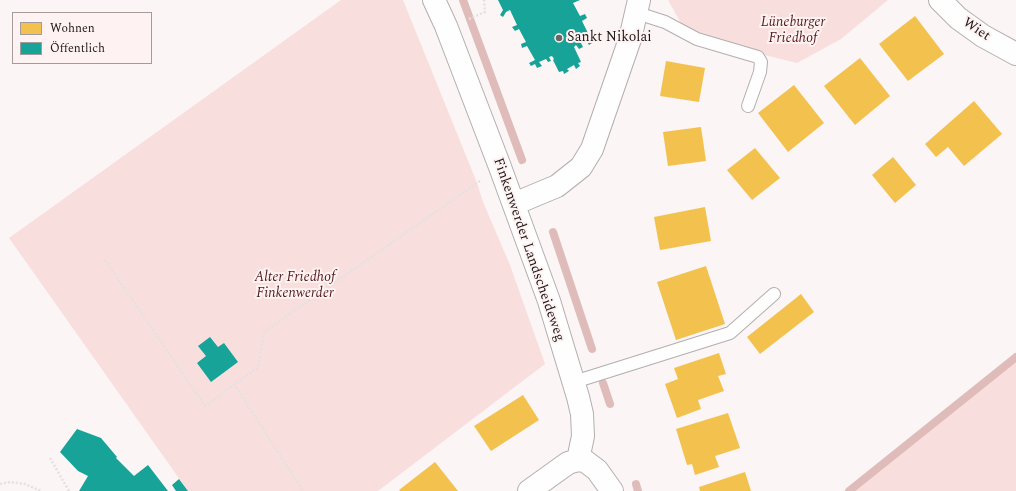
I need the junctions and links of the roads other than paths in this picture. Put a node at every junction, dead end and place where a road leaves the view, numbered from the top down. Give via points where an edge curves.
1 (434, 0) edge
2 (940, 0) edge
3 (638, 6) edge
4 (1016, 54) edge
5 (748, 106) dead end
6 (514, 204) junction
7 (774, 294) dead end
8 (574, 382) junction
9 (578, 460) junction
10 (529, 491) edge
11 (612, 491) edge

1 - 6 street, Finkenwerder Landscheideweg
2 - 4 street, Wiet via 958,18 983,36
3 - 5 lane via 697,38 758,57 761,62 760,72
3 - 6 street via 630,39 592,149 580,167 557,186
6 - 8 street, Finkenwerder Landscheideweg via 549,301
7 - 8 lane via 730,333
8 - 9 street, Finkenwerder Landscheideweg via 582,414 583,436
9 - 10 street via 568,462
9 - 11 street via 585,461 597,470

